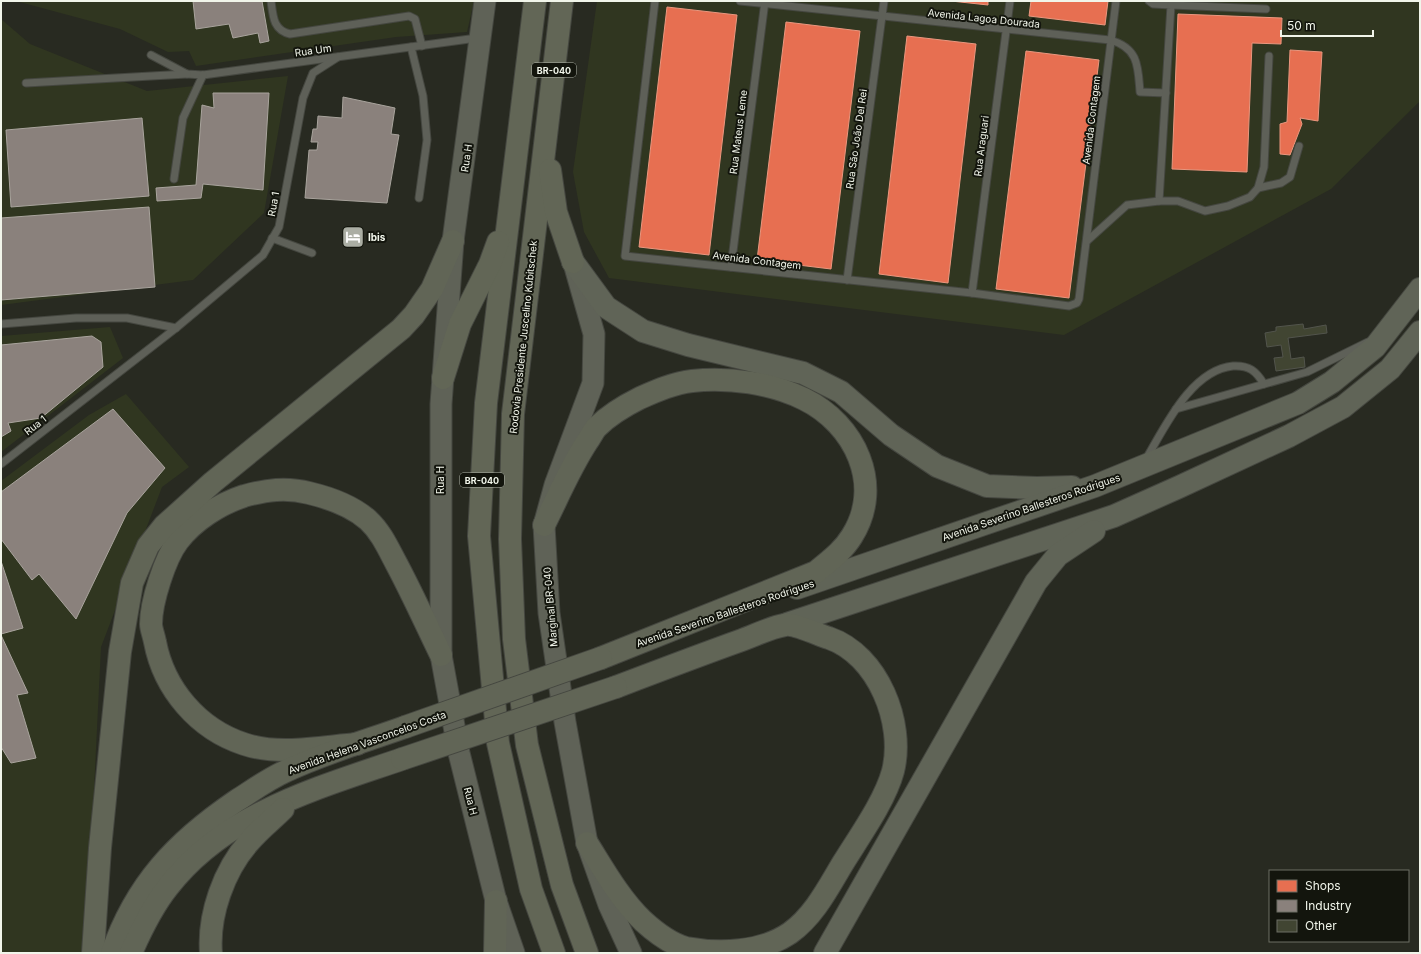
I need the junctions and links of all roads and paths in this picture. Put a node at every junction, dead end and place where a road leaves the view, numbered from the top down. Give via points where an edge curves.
1 (271, 1) edge
2 (486, 1) edge
3 (535, 1) edge
4 (562, 1) edge
5 (655, 1) edge
6 (740, 1) edge
7 (884, 1) edge
8 (1010, 1) edge
9 (1116, 1) edge
10 (1149, 1) edge
11 (765, 2) edge
12 (1170, 4) junction
13 (1266, 9) dead end
14 (882, 17) junction
15 (1006, 30) junction
16 (481, 38) junction
17 (1110, 40) junction
18 (422, 46) junction
19 (411, 47) junction
20 (151, 55) dead end
21 (1269, 56) dead end
22 (338, 57) junction
23 (187, 74) junction
24 (203, 75) junction
25 (26, 83) dead end
26 (1166, 93) junction
27 (546, 139) junction
28 (1299, 146) dead end
29 (174, 179) dead end
30 (1258, 188) junction
31 (419, 198) dead end
32 (1159, 201) junction
33 (510, 209) junction
34 (272, 238) junction
35 (453, 241) junction
36 (1087, 241) junction
37 (312, 253) dead end
38 (573, 262) junction
39 (731, 267) junction
40 (846, 280) junction
41 (1420, 289) edge
42 (972, 293) junction
43 (1, 324) edge
44 (176, 328) junction
45 (1387, 332) junction
46 (1420, 332) edge
47 (443, 378) junction
48 (1264, 384) junction
49 (1176, 409) junction
50 (1, 464) edge
51 (1141, 468) junction
52 (1095, 486) junction
53 (1114, 516) junction
54 (544, 525) junction
55 (787, 624) junction
56 (671, 631) junction
57 (441, 655) junction
58 (601, 658) joint
59 (357, 744) junction
60 (297, 796) junction
61 (587, 843) junction
62 (496, 901) junction
63 (93, 953) edge
64 (112, 953) edge
65 (131, 953) edge
66 (211, 953) edge
67 (495, 953) edge
68 (514, 953) edge
69 (554, 953) edge
70 (587, 953) edge
71 (631, 953) edge
72 (825, 953) edge

1 - 18 lane via 273,20 283,32 290,34 409,16 415,19
2 - 16 main road, Rua H
3 - 33 highway, BR-040
4 - 27 highway, Rodovia Presidente Juscelino Kubitschek / BR-040
5 - 39 lane, Avenida Contagem via 625,256
6 - 11 lane, Avenida Lagoa Dourada
7 - 14 lane, Rua São João Del Rei
8 - 15 lane, Rua Araguari
9 - 17 lane, Avenida Contagem
10 - 12 lane via 1153,4
11 - 14 lane, Avenida Lagoa Dourada
11 - 39 lane, Rua Mateus Leme
12 - 13 lane
12 - 26 lane
14 - 15 lane, Avenida Lagoa Dourada
14 - 40 lane, Rua São João Del Rei
15 - 17 lane, Avenida Lagoa Dourada
15 - 42 lane, Rua Araguari
16 - 18 lane, Rua Um
16 - 35 main road, Rua H
17 - 26 lane, Avenida Lagoa Dourada via 1122,43 1138,62 1140,92
17 - 36 lane, Avenida Contagem
18 - 19 lane, Rua Um
19 - 22 lane, Rua Um
19 - 31 lane via 423,96 427,140
20 - 23 lane, Rua Um
21 - 30 lane via 1264,167
22 - 24 lane, Rua Um
22 - 34 lane, Rua 1 via 313,73 303,98 279,226
23 - 24 lane, Rua Um
23 - 25 lane
24 - 29 lane via 183,118
26 - 32 lane
27 - 38 highway via 556,212
27 - 70 highway, Rodovia Presidente Juscelino Kubitschek / BR-040 via 513,414 510,539 514,639 527,745 562,885
28 - 30 lane via 1290,177 1281,183
30 - 32 lane via 1250,197 1228,206 1205,211 1178,201
32 - 36 lane via 1127,205
33 - 47 highway via 490,264 460,324
33 - 69 highway, BR-040 via 486,403 480,536 498,743 531,889
34 - 37 lane
34 - 44 lane, Rua 1 via 263,254
35 - 47 main road, Rua H
35 - 63 highway via 432,289 401,329 213,482 164,526 148,546 132,583 120,652 101,841
36 - 42 lane, Avenida Contagem via 1079,299 1074,306
38 - 52 main road via 606,307 643,331 688,345 803,373 841,392 891,435 937,466 987,486
38 - 54 main road, Marginal BR-040 via 594,334 593,383 555,485
39 - 40 lane, Avenida Contagem
40 - 42 lane, Avenida Contagem
41 - 45 main road, Avenida Severino Ballesteros Rodrigues
43 - 44 lane via 76,318 127,318
44 - 50 lane, Rua 1
45 - 48 lane via 1307,372
45 - 51 main road, Avenida Severino Ballesteros Rodrigues via 1375,347 1332,382 1298,403
46 - 53 main road via 1390,369 1343,407 1289,436
47 - 57 main road, Rua H via 440,404
48 - 49 lane
48 - 49 lane via 1258,373 1249,367 1223,368 1211,372
49 - 51 lane
51 - 52 main road, Avenida Severino Ballesteros Rodrigues
52 - 56 main road, Avenida Severino Ballesteros Rodrigues
53 - 55 main road
53 - 72 main road via 1058,555 1036,582
54 - 56 highway via 578,456 597,427 628,404 657,390 690,381 722,379 779,390 805,400 826,414 847,433 858,452 865,475 862,512 852,535 836,556 816,572
54 - 61 main road, Marginal BR-040 via 549,613
55 - 60 highway, bridge via 616,687
55 - 61 highway via 834,640 850,649 866,663 880,684 893,721 895,750 892,771 869,820 820,902 806,919 791,932 770,944 752,950 715,952 684,948 644,922 618,892
56 - 58 highway, Avenida Severino Ballesteros Rodrigues
57 - 59 highway via 409,586 381,535 369,520 353,508 305,492 264,490 227,502 204,517 178,541 164,569 155,597 151,624 158,660 170,684 192,714 210,728 244,744 277,750
57 - 62 main road, Rua H via 459,753
58 - 59 highway, Avenida Helena Vasconcelos Costa, bridge
59 - 64 highway, Avenida Helena Vasconcelos Costa via 285,771 209,820 163,862 136,897 120,928
60 - 65 highway via 227,832 199,854 168,886 146,919
60 - 66 highway via 249,842 231,866 213,921
61 - 71 main road, Marginal BR-040 via 609,906
62 - 67 highway
62 - 68 main road, Rua H

